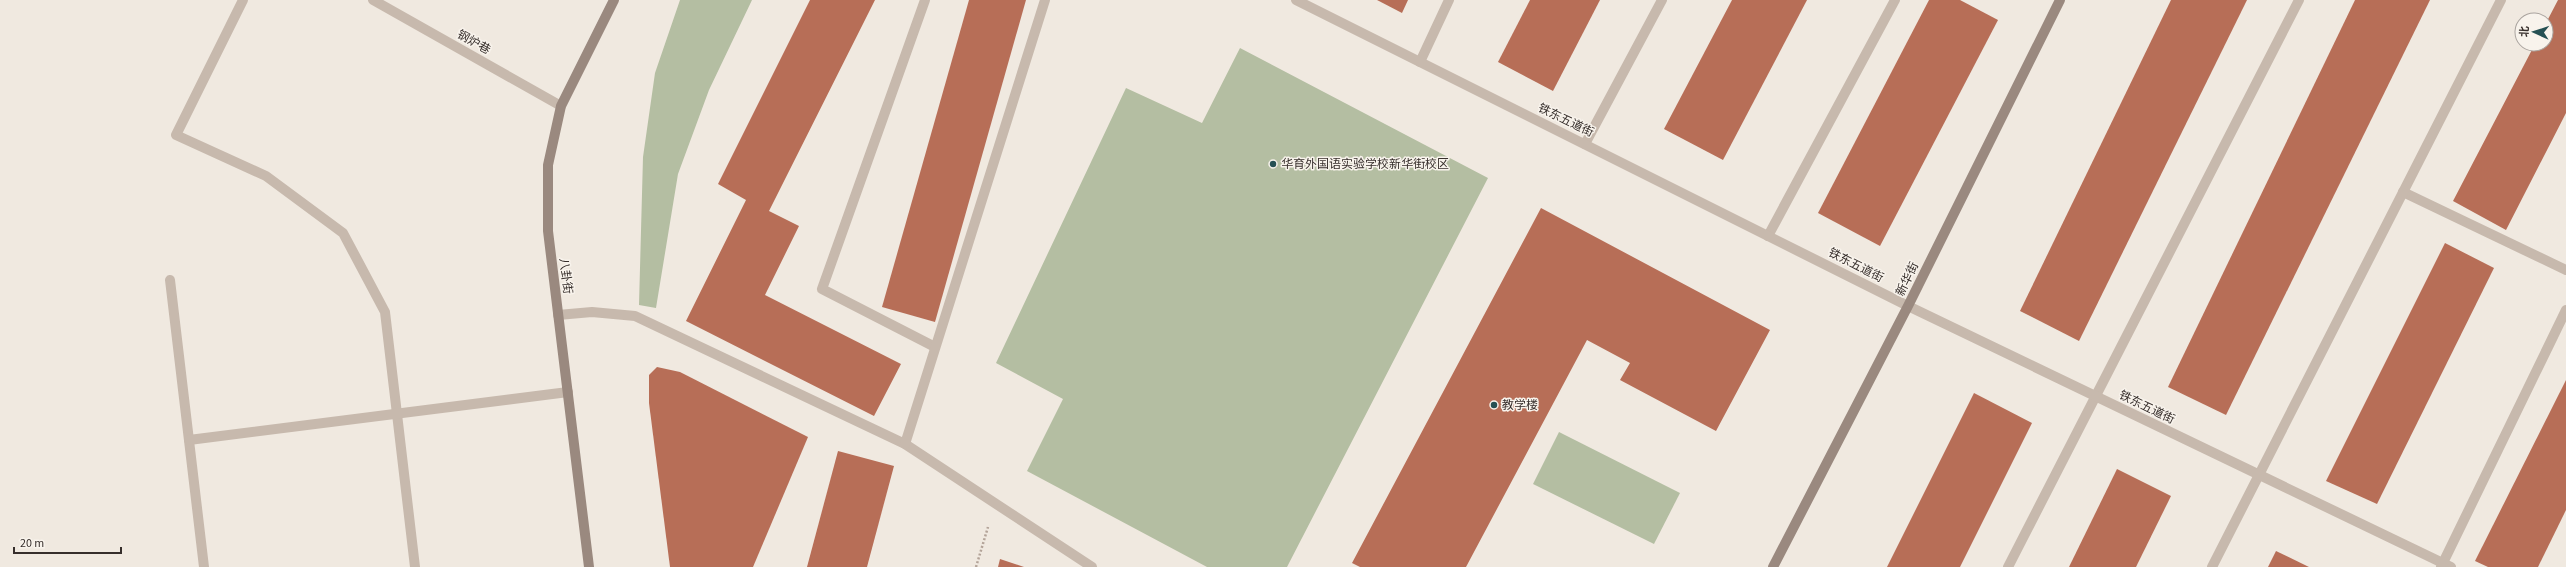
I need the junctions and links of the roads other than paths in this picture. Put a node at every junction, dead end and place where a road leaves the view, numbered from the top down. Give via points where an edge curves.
1 (243, 0) edge
2 (373, 0) edge
3 (614, 0) edge
4 (925, 0) edge
5 (1045, 0) edge
6 (1296, 0) edge
7 (1449, 0) edge
8 (1662, 0) edge
9 (1895, 0) edge
10 (2060, 0) edge
11 (2299, 0) edge
12 (2501, 0) edge
13 (1420, 62) junction
14 (561, 106) junction
15 (1585, 144) junction
16 (2403, 192) junction
17 (1768, 236) junction
18 (2566, 270) edge
19 (170, 280) dead end
20 (1908, 306) junction
21 (2566, 310) edge
22 (558, 315) junction
23 (935, 347) junction
24 (568, 392) junction
25 (2095, 396) junction
26 (397, 415) junction
27 (189, 440) junction
28 (905, 444) junction
29 (2258, 474) junction
30 (2445, 566) edge
31 (204, 567) edge
32 (415, 567) edge
33 (590, 567) edge
34 (1092, 567) edge
35 (1772, 567) edge
36 (2008, 567) edge
37 (2212, 567) edge

1 - 26 street via 176,135 266,176 343,233 385,312
2 - 14 street, 钢炉巷
3 - 14 street, 八卦街
4 - 23 street via 822,289
5 - 23 street
6 - 13 street, 铁东五道街
7 - 13 street
8 - 15 street
9 - 17 street
10 - 20 street, 新华街
11 - 25 street
12 - 16 street
13 - 15 street, 铁东五道街
14 - 22 street, 八卦街 via 548,165 548,231
15 - 17 street, 铁东五道街
16 - 18 street
16 - 29 street
17 - 20 street, 铁东五道街
19 - 27 street
20 - 25 street, 铁东五道街
20 - 35 street, 新华街
21 - 30 street
22 - 24 street, 八卦街
22 - 28 street via 592,312 635,316
23 - 28 street
24 - 26 street
24 - 33 street, 八卦街
25 - 29 street, 铁东五道街
25 - 36 street
26 - 27 street
26 - 32 street
27 - 31 street
28 - 34 street
29 - 30 street, 铁东五道街
29 - 37 street

